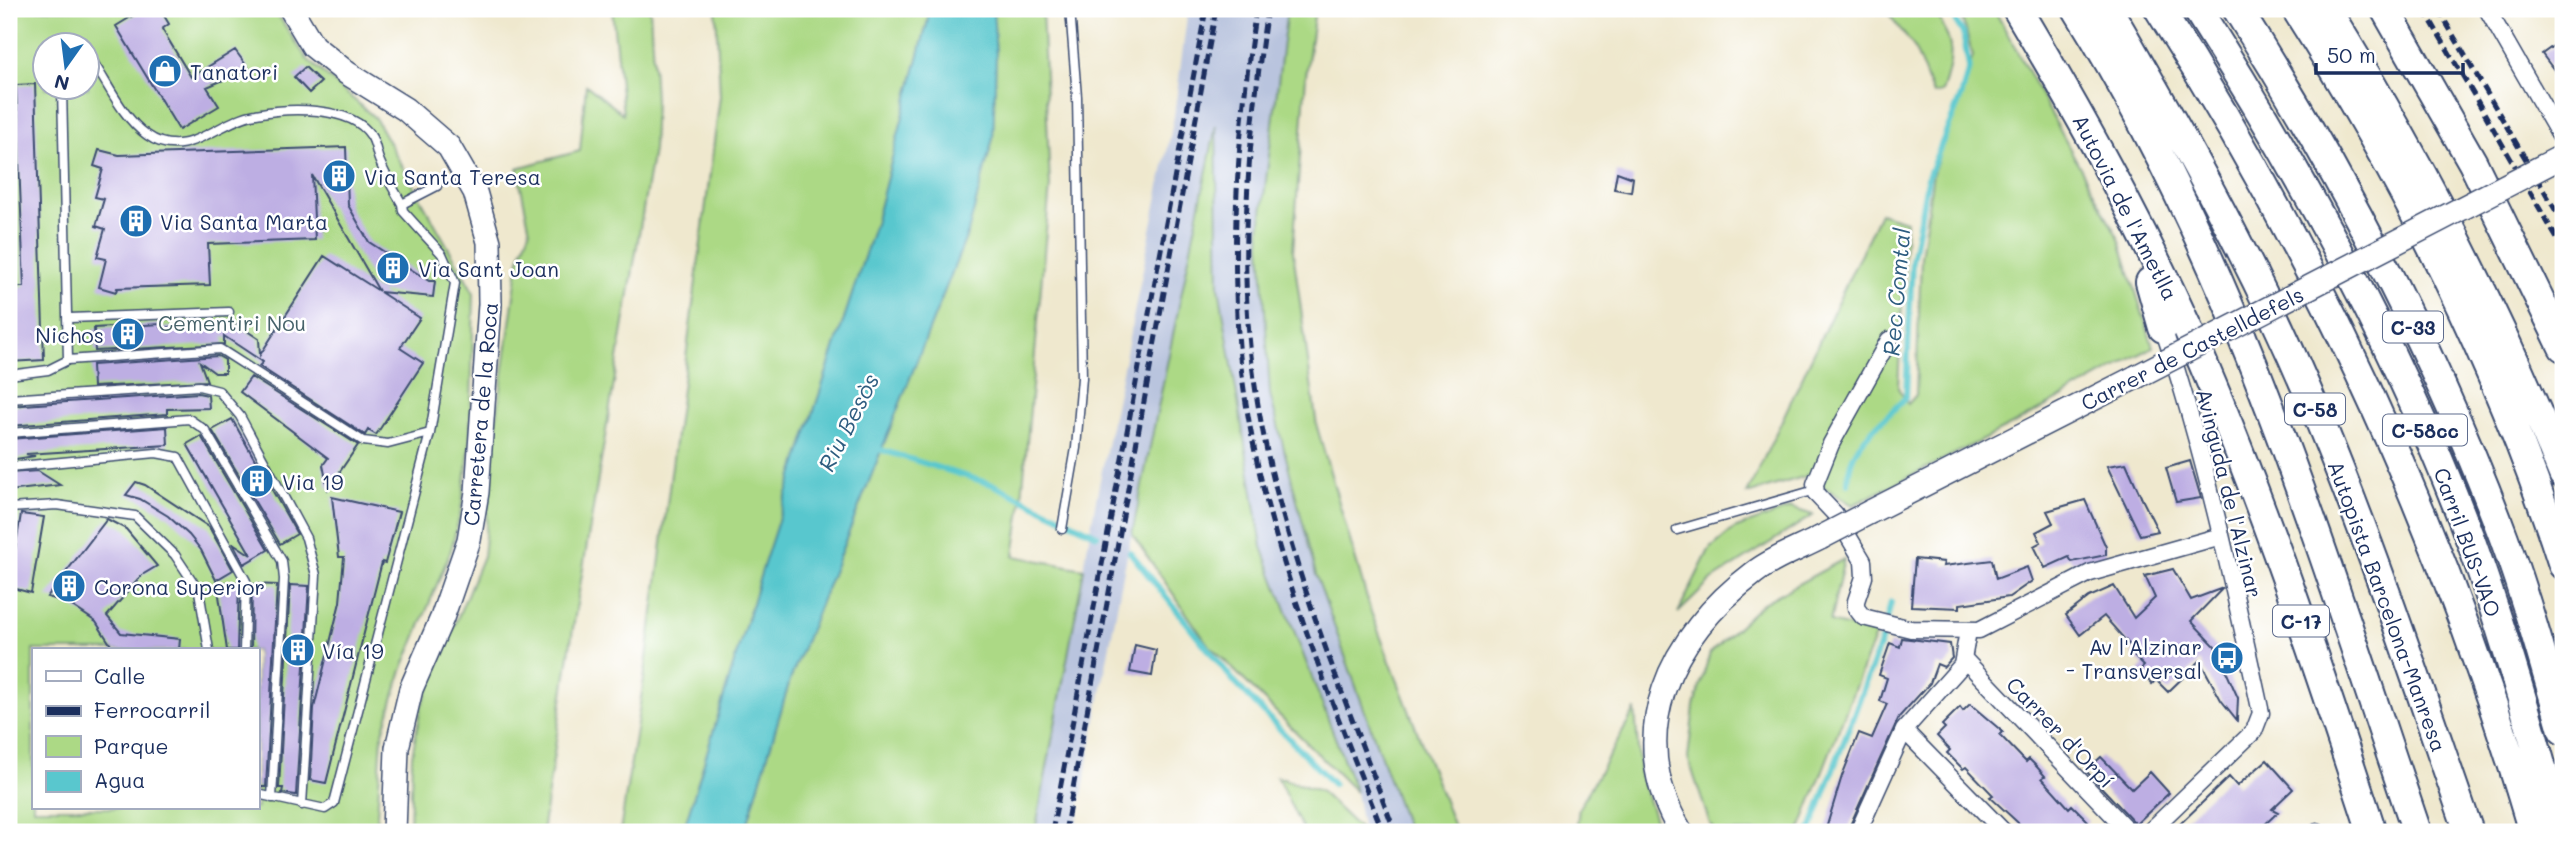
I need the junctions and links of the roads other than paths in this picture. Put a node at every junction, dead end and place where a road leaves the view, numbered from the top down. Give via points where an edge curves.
1 (291, 9) edge
2 (1070, 9) edge
3 (2017, 9) edge
4 (2077, 9) edge
5 (2108, 9) edge
6 (2159, 9) edge
7 (2197, 9) edge
8 (2236, 9) edge
9 (2295, 9) edge
10 (2326, 9) edge
11 (2385, 9) edge
12 (2487, 9) edge
13 (102, 76) edge
14 (62, 102) edge
15 (2563, 141) edge
16 (2563, 156) edge
17 (437, 186) dead end
18 (402, 204) junction
19 (2131, 212) junction
20 (229, 312) dead end
21 (70, 318) junction
22 (2162, 328) joint
23 (1889, 340) dead end
24 (2563, 347) edge
25 (68, 360) junction
26 (9, 375) edge
27 (9, 399) edge
28 (9, 433) edge
29 (430, 433) junction
30 (9, 467) edge
31 (2563, 474) edge
32 (1815, 490) junction
33 (9, 508) edge
34 (1062, 528) dead end
35 (1677, 530) dead end
36 (2221, 536) junction
37 (2563, 565) edge
38 (1968, 631) junction
39 (209, 648) edge
40 (244, 648) edge
41 (1965, 659) junction
42 (1904, 730) junction
43 (2563, 730) edge
44 (259, 795) edge
45 (272, 798) junction
46 (302, 804) junction
47 (394, 832) edge
48 (1681, 832) edge
49 (1858, 832) edge
50 (2004, 832) edge
51 (2129, 832) edge
52 (2148, 832) edge
53 (2372, 832) edge
54 (2417, 832) edge
55 (2469, 832) edge
56 (2533, 832) edge
57 (2560, 832) edge

1 - 47 street, Carretera de la Roca via 313,46 347,74 405,109 449,147 475,192 489,242 490,304 477,492 469,540 411,689 397,748
2 - 34 lane via 1077,97 1083,378
3 - 19 highway, Autovia de l'Ametlla / C-17
4 - 54 highway via 2124,88 2203,241 2265,389
5 - 55 highway, Autopista Barcelona-Manresa / C-58 via 2193,161 2291,356 2376,566
6 - 56 highway via 2272,196 2354,356 2478,658
7 - 57 highway, Carril BUS-VAO / C-58cc via 2329,233 2410,397 2472,545
8 - 43 highway, C-33 via 2357,216 2409,317 2505,541
9 - 37 highway via 2404,195 2445,275 2518,438
10 - 31 highway via 2431,190
11 - 24 highway via 2473,163
12 - 15 street
13 - 18 lane via 127,115 147,135 167,144 185,144 254,114 327,111 353,120 371,136
14 - 21 lane
16 - 48 street, Carrer de Castelldefels, bridge via 1756,571 1687,638 1669,672 1658,708 1655,747 1661,788
17 - 18 lane
18 - 29 lane via 403,211 442,254 455,283
19 - 22 highway
19 - 53 highway, Autovia de l'Ametlla / C-17 via 2222,412 2312,648
20 - 21 lane
21 - 25 lane
22 - 36 street, Avinguda de l'Alzinar via 2189,407
23 - 32 street via 1831,444
25 - 26 lane via 48,370
25 - 29 lane via 220,349 363,441 388,444
27 - 46 lane via 199,386 219,391 240,416 306,538 316,575
28 - 45 lane via 188,419 205,430 282,561
29 - 46 lane via 334,803 325,809
30 - 40 lane via 156,453 178,457 246,581
32 - 35 lane
32 - 38 street via 1863,561 1856,608 1863,617 1929,631
33 - 39 lane via 57,505 135,516 175,555 199,592
36 - 38 street via 2090,573 1988,627
36 - 52 street, Avinguda de l'Alzinar via 2261,713 2253,731
38 - 41 street
41 - 42 street
41 - 51 street, Carrer d'Orpí
42 - 49 street
42 - 50 street
44 - 45 lane
45 - 46 lane

